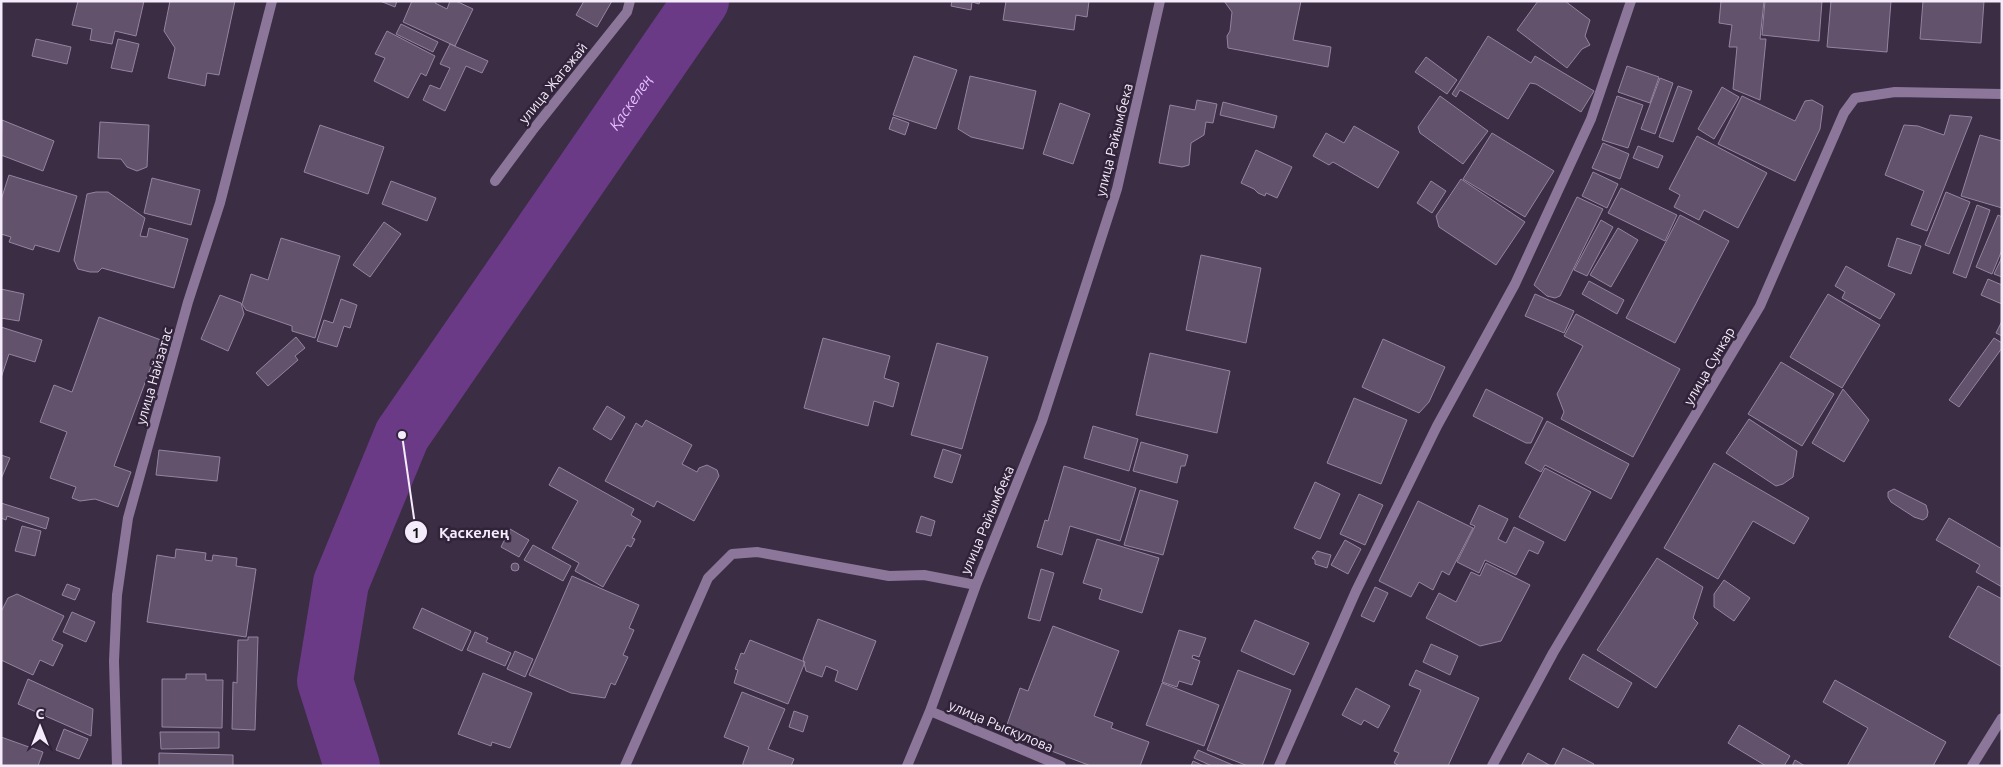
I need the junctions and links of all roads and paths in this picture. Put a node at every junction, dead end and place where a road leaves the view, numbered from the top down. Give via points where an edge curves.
1 (272, 1) edge
2 (630, 1) edge
3 (1160, 1) edge
4 (1631, 1) edge
5 (2002, 94) edge
6 (495, 181) dead end
7 (976, 585) junction
8 (930, 711) junction
9 (2002, 718) edge
10 (117, 766) edge
11 (625, 766) edge
12 (907, 766) edge
13 (1061, 766) edge
14 (1279, 766) edge
15 (1492, 766) edge
16 (1972, 766) edge

1 - 10 street, улица Найзатас via 220,203 188,302 128,518 117,595 114,661
2 - 6 street, улица Жагажай via 627,12
3 - 7 street, улица Райымбека via 1117,189 1042,421
4 - 14 street via 1587,128 1515,284 1437,426 1356,591
5 - 15 street, улица Сункар via 1895,92 1855,98 1844,113 1760,306 1553,653
7 - 8 street, улица Рыскулова
7 - 11 street, улица Райымбека via 924,575 889,576 757,552 732,554 708,578
8 - 12 street, улица Рыскулова
8 - 13 street, улица Рыскулова
9 - 16 street

